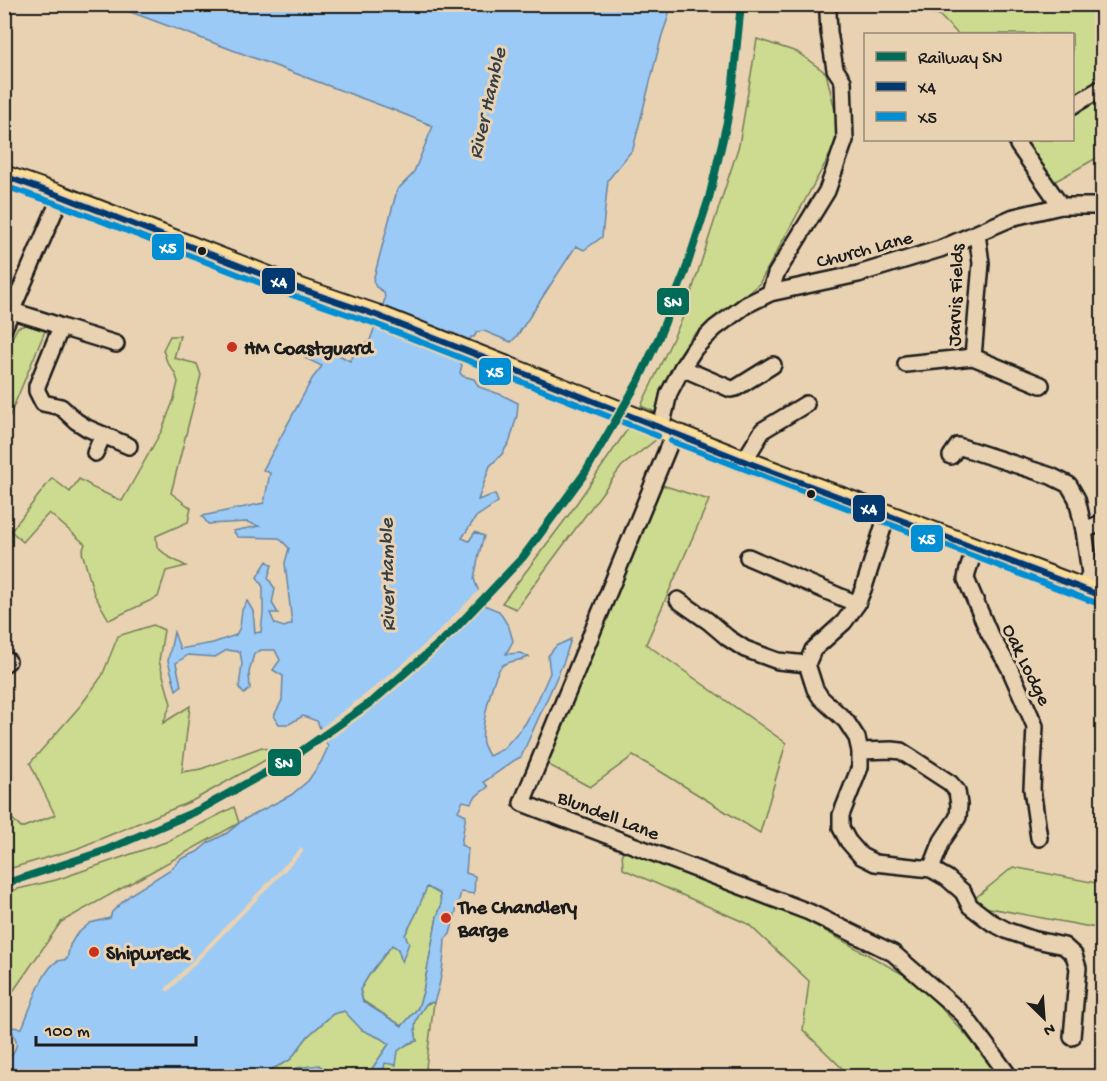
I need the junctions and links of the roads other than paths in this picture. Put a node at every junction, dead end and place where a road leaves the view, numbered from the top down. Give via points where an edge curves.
1 (828, 13) dead end
2 (1102, 88) edge
3 (1074, 105) edge
4 (1020, 141) edge
5 (4, 176) edge
6 (61, 196) junction
7 (1062, 206) junction
8 (1102, 206) edge
9 (977, 234) junction
10 (770, 293) junction
11 (13, 311) junction
12 (61, 327) junction
13 (4, 328) edge
14 (116, 344) dead end
15 (973, 357) junction
16 (773, 365) dead end
17 (904, 366) dead end
18 (682, 368) junction
19 (1041, 385) dead end
20 (807, 405) dead end
21 (667, 431) junction
22 (103, 435) junction
23 (129, 446) dead end
24 (95, 453) dead end
25 (951, 456) dead end
26 (744, 461) junction
27 (887, 515) junction
28 (1102, 523) edge
29 (1084, 530) junction
30 (975, 548) junction
31 (748, 557) dead end
32 (1084, 588) junction
33 (1102, 596) edge
34 (678, 600) dead end
35 (857, 604) junction
36 (4, 658) edge
37 (4, 664) edge
38 (807, 664) junction
39 (860, 752) junction
40 (1039, 838) dead end
41 (931, 869) junction
42 (1072, 1037) dead end
43 (1009, 1077) edge

1 - 10 street via 836,69 843,81 845,140 827,191 776,274
2 - 3 street
4 - 7 street via 1018,145
5 - 6 main road
6 - 11 street
6 - 21 main road
7 - 8 street, Church Lane
7 - 9 street, Church Lane via 1014,217
9 - 10 street, Church Lane via 858,274
9 - 15 street, Jarvis Fields via 981,263
10 - 18 street, Church Lane via 715,328
11 - 12 street
11 - 13 street
12 - 14 street
12 - 22 street via 38,386 39,398 43,403 61,407 76,422
15 - 17 street, Jarvis Fields
15 - 19 street, Jarvis Fields
16 - 18 street via 731,389
18 - 21 street, Church Lane via 669,393
20 - 26 street via 763,430
21 - 26 main road
21 - 43 street, Blundell Lane via 522,803 809,912 894,953 963,1014
22 - 23 street
22 - 24 street
25 - 29 street via 958,446 1051,472 1068,485 1077,499
26 - 27 main road
27 - 30 main road
27 - 35 street
28 - 29 street
29 - 32 street via 1090,574
30 - 32 main road
30 - 40 street, Oak Lodge via 966,579 1035,726 1032,789
31 - 35 street
32 - 33 main road
34 - 38 street via 745,649 778,661
35 - 38 street via 844,622 813,650
36 - 37 street via 8,661
38 - 39 street via 815,689 846,721 857,738
39 - 41 street via 860,767 841,815 841,828 848,841 861,856 875,863
39 - 41 street via 901,751 957,791 958,816 942,840
41 - 42 street via 963,892 970,906 991,922 1032,939 1064,946 1074,955 1078,968

